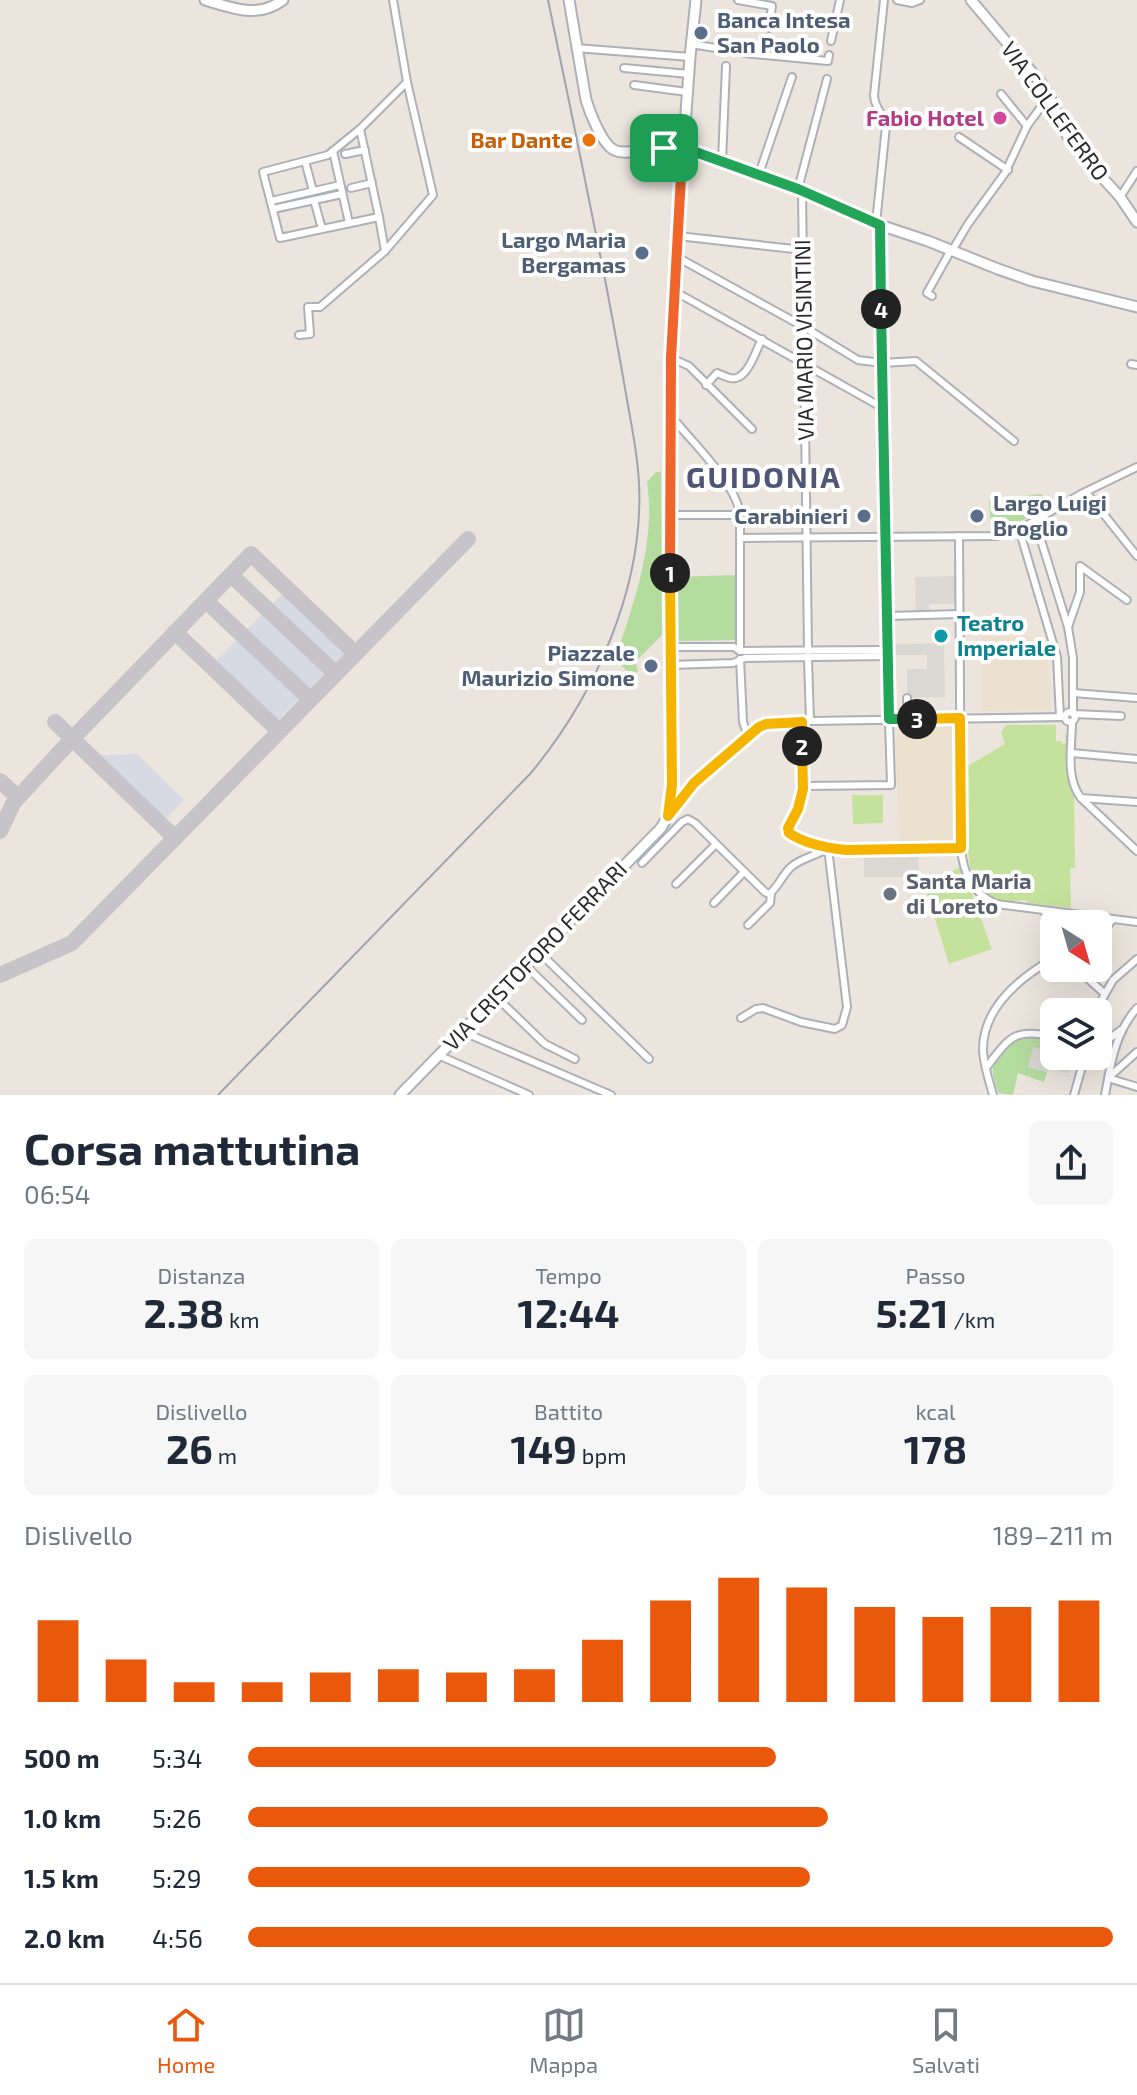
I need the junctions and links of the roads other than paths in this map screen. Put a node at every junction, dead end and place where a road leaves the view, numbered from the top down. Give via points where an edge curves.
1 (205, 0) edge
2 (283, 0) edge
3 (393, 0) edge
4 (569, 0) edge
5 (696, 0) edge
6 (738, 0) edge
7 (840, 0) edge
8 (884, 0) edge
9 (897, 0) edge
10 (920, 0) edge
11 (971, 0) edge
12 (769, 28) dead end
13 (831, 41) dead end
14 (691, 44) junction
15 (576, 48) junction
16 (829, 55) dead end
17 (690, 57) junction
18 (726, 66) dead end
19 (624, 68) dead end
20 (689, 74) junction
21 (792, 77) dead end
22 (827, 79) dead end
23 (407, 82) junction
24 (634, 85) dead end
25 (687, 92) junction
26 (1001, 94) dead end
27 (1049, 96) junction
28 (1027, 126) junction
29 (360, 129) junction
30 (959, 137) dead end
31 (670, 145) junction
32 (365, 150) junction
33 (690, 150) junction
34 (333, 151) junction
35 (345, 154) dead end
36 (682, 158) junction
37 (305, 161) junction
38 (722, 161) junction
39 (1008, 170) junction
40 (1137, 171) edge
41 (759, 174) junction
42 (372, 183) junction
43 (340, 185) junction
44 (351, 188) dead end
45 (800, 190) junction
46 (313, 191) junction
47 (342, 194) junction
48 (1120, 197) junction
49 (314, 200) junction
50 (271, 201) junction
51 (273, 209) junction
52 (379, 217) junction
53 (1137, 222) edge
54 (349, 223) junction
55 (878, 224) junction
56 (322, 229) junction
57 (678, 236) junction
58 (803, 250) junction
59 (385, 251) junction
60 (952, 251) junction
61 (677, 257) junction
62 (674, 291) junction
63 (932, 296) dead end
64 (1137, 307) edge
65 (804, 327) junction
66 (299, 335) dead end
67 (762, 339) junction
68 (671, 358) junction
69 (804, 363) junction
70 (882, 363) junction
71 (706, 385) junction
72 (883, 408) junction
73 (670, 420) junction
74 (752, 429) dead end
75 (1014, 441) dead end
76 (1137, 468) edge
77 (1086, 492) junction
78 (669, 515) junction
79 (740, 515) junction
80 (1035, 521) junction
81 (1019, 529) junction
82 (959, 536) junction
83 (886, 537) junction
84 (740, 538) junction
85 (807, 538) junction
86 (1137, 556) edge
87 (1127, 600) dead end
88 (960, 614) junction
89 (887, 616) junction
90 (1068, 627) junction
91 (671, 647) junction
92 (889, 652) junction
93 (808, 654) junction
94 (740, 655) junction
95 (671, 665) junction
96 (1073, 693) junction
97 (907, 698) dead end
98 (1137, 698) edge
99 (1121, 716) dead end
100 (1067, 717) junction
101 (960, 718) junction
102 (889, 719) junction
103 (908, 719) junction
104 (806, 721) junction
105 (748, 736) junction
106 (1072, 753) junction
107 (1137, 759) edge
108 (694, 783) junction
109 (672, 785) junction
110 (803, 786) junction
111 (1081, 798) junction
112 (1137, 802) edge
113 (668, 816) junction
114 (716, 844) junction
115 (828, 848) junction
116 (961, 848) junction
117 (1137, 851) edge
118 (642, 863) dead end
119 (744, 872) junction
120 (676, 884) dead end
121 (771, 894) junction
122 (714, 903) dead end
123 (1040, 911) edge
124 (1112, 920) edge
125 (1137, 922) edge
126 (748, 925) dead end
127 (538, 951) junction
128 (1137, 959) edge
129 (525, 965) junction
130 (1040, 967) edge
131 (1092, 982) edge
132 (1105, 994) junction
133 (495, 996) junction
134 (1103, 998) edge
135 (1137, 1008) edge
136 (741, 1018) dead end
137 (582, 1020) dead end
138 (1122, 1029) junction
139 (461, 1031) junction
140 (1040, 1034) edge
141 (1112, 1036) edge
142 (1137, 1052) edge
143 (438, 1055) junction
144 (575, 1059) dead end
145 (649, 1059) dead end
146 (986, 1068) junction
147 (1081, 1070) edge
148 (1108, 1078) junction
149 (1137, 1087) edge
150 (400, 1095) edge
151 (529, 1095) edge
152 (611, 1095) edge
153 (993, 1095) edge
154 (1074, 1095) edge
155 (1105, 1095) edge

1 - 2 main road via 251,11
3 - 23 street
4 - 15 main road
5 - 14 main road
6 - 12 street via 772,6
7 - 13 street
8 - 55 street via 874,95 886,126
9 - 10 street
11 - 27 main road, VIA COLLEFERRO
14 - 16 street via 828,61
14 - 17 main road
15 - 17 street
15 - 31 main road via 589,109 611,149
17 - 20 main road
18 - 38 street
19 - 20 street
20 - 25 main road
21 - 41 street
22 - 45 street, VIA MARIO VISINTINI
23 - 29 street
23 - 59 street via 433,195
24 - 25 street
25 - 31 main road via 685,126
26 - 28 street
27 - 28 street
27 - 48 main road, VIA COLLEFERRO via 1074,144
28 - 39 street
29 - 32 street
29 - 34 street
30 - 39 street
31 - 33 main road via 680,138
31 - 36 main road
32 - 35 street
32 - 42 street
33 - 36 main road
33 - 38 main road
34 - 37 street
34 - 43 street
36 - 57 main road
37 - 46 street
37 - 50 street via 263,172
38 - 41 main road
39 - 60 street
40 - 48 street
41 - 45 main road
42 - 44 street
42 - 52 street
43 - 46 street
43 - 47 street
45 - 55 main road
45 - 58 street, VIA MARIO VISINTINI
46 - 50 street
47 - 49 street
47 - 54 street
48 - 53 main road, VIA COLLEFERRO
49 - 51 street
49 - 56 street
50 - 51 street
51 - 56 street via 280,238
52 - 54 street
52 - 59 street
54 - 56 street
55 - 60 main road
55 - 70 street
57 - 58 street
57 - 61 main road
58 - 65 street, VIA MARIO VISINTINI
59 - 66 street via 320,307 308,307 310,334
60 - 63 street via 927,293
60 - 64 main road via 1032,281
61 - 62 main road
61 - 65 street
62 - 67 street
62 - 68 main road
65 - 69 street, VIA MARIO VISINTINI
65 - 70 street via 858,360
67 - 69 street
67 - 71 street via 738,378 717,373
68 - 71 street via 689,366
68 - 73 main road
69 - 72 street
69 - 85 street, VIA MARIO VISINTINI
70 - 72 street
70 - 75 street via 916,361
71 - 74 street
72 - 83 street
73 - 78 main road
73 - 79 street via 728,485
76 - 77 street
77 - 80 street
77 - 86 street
78 - 79 street
78 - 91 main road
79 - 84 street
80 - 81 street
80 - 90 street
81 - 82 street via 994,536
81 - 100 street via 1057,657
82 - 83 street
82 - 88 street
83 - 85 street
83 - 89 street
84 - 85 street
84 - 94 street
85 - 93 street, VIA MARIO VISINTINI
87 - 90 street via 1080,566 1080,592
88 - 89 street
88 - 101 street
89 - 92 street
90 - 96 street
91 - 94 street via 734,647
91 - 95 main road
92 - 93 street
92 - 102 street
93 - 94 street
93 - 104 street, VIA MARIO VISINTINI
94 - 95 street via 733,663
94 - 105 street
95 - 109 main road
96 - 98 street
96 - 100 street
97 - 103 street
99 - 100 street
100 - 101 street
100 - 106 street
101 - 103 street
101 - 116 street
102 - 103 street
102 - 104 street
102 - 110 street via 891,785
104 - 105 street via 766,724
104 - 110 street, VIA MARIO VISINTINI
105 - 108 street
106 - 107 street
106 - 111 street via 1072,780
108 - 109 street
108 - 113 street
109 - 113 main road
110 - 115 street, VIA MARIO VISINTINI via 789,833
111 - 112 street
111 - 117 street
113 - 127 main road, VIA CRISTOFORO FERRARI
114 - 118 street via 686,820
114 - 119 street
114 - 120 street
115 - 116 street
115 - 121 street via 792,865
115 - 136 street via 847,1007 842,1025 835,1029 801,1022 763,1008
116 - 123 street via 966,876 983,897 1003,906
119 - 121 street
119 - 122 street
121 - 126 street via 770,903
124 - 125 street
127 - 129 main road, VIA CRISTOFORO FERRARI
127 - 145 street
128 - 132 street
129 - 133 main road, VIA CRISTOFORO FERRARI
129 - 137 street
130 - 146 street via 999,1004 984,1040
131 - 132 street
132 - 134 street
133 - 139 main road, VIA CRISTOFORO FERRARI
133 - 144 street via 546,1045
135 - 138 street
138 - 141 street
138 - 148 street
139 - 143 main road, VIA CRISTOFORO FERRARI
139 - 152 street
140 - 146 street via 1015,1037
142 - 148 street
143 - 150 main road, VIA CRISTOFORO FERRARI
143 - 151 street
146 - 153 street
147 - 154 street
148 - 149 street
148 - 155 street

